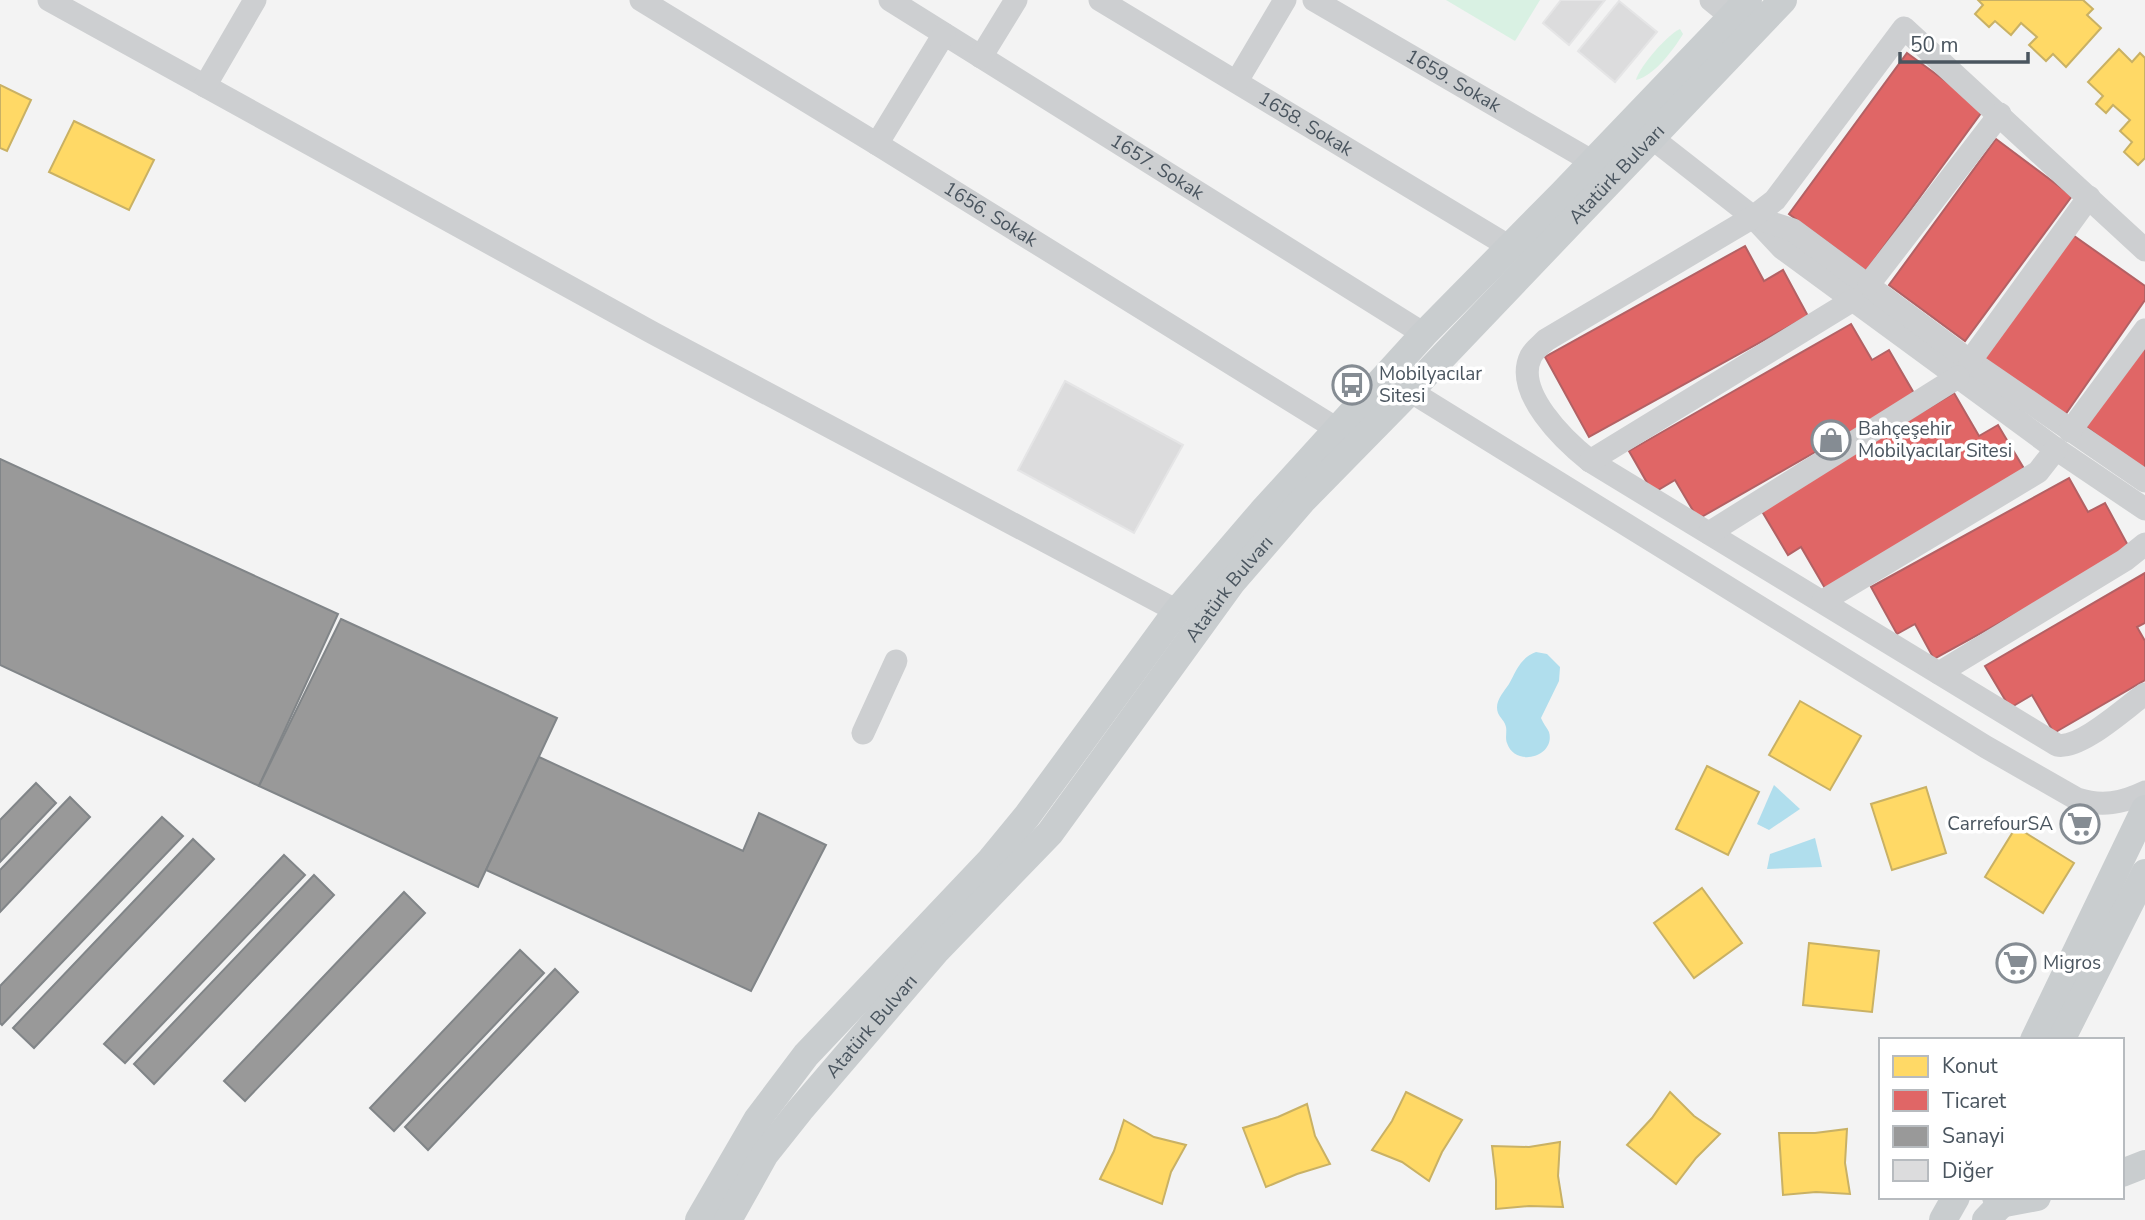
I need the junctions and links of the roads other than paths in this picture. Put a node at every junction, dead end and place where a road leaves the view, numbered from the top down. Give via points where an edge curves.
1 (49, 0) edge
2 (255, 0) edge
3 (641, 0) edge
4 (890, 0) edge
5 (1016, 0) edge
6 (1100, 0) edge
7 (1285, 0) edge
8 (1314, 0) edge
9 (1783, 0) edge
10 (1733, 4) edge
11 (944, 34) junction
12 (981, 57) junction
13 (1237, 81) junction
14 (205, 86) junction
15 (2000, 114) junction
16 (1652, 138) junction
17 (877, 144) junction
18 (1593, 162) junction
19 (2089, 197) junction
20 (1753, 217) junction
21 (1510, 247) junction
22 (2145, 250) edge
23 (1861, 292) junction
24 (2145, 330) edge
25 (1424, 334) junction
26 (1964, 369) junction
27 (1410, 391) junction
28 (1337, 429) junction
29 (2070, 431) junction
30 (2056, 449) junction
31 (1590, 461) junction
32 (2145, 481) edge
33 (2145, 509) edge
34 (1709, 533) junction
35 (2145, 544) edge
36 (1823, 601) junction
37 (1177, 611) junction
38 (896, 661) dead end
39 (1939, 673) junction
40 (2145, 694) edge
41 (863, 733) dead end
42 (2145, 792) edge
43 (2145, 809) edge
44 (1027, 816) junction
45 (1050, 832) junction
46 (2145, 873) edge
47 (2035, 1038) edge
48 (2062, 1038) edge
49 (806, 1055) junction
50 (829, 1076) junction
51 (2124, 1164) edge
52 (2145, 1164) edge
53 (2124, 1172) edge
54 (1955, 1199) edge
55 (2026, 1199) edge
56 (1999, 1204) edge
57 (699, 1220) edge
58 (728, 1220) edge
59 (1943, 1220) edge

1 - 14 street
2 - 14 street
3 - 17 street, 1656. Sokak
4 - 11 street, 1657. Sokak
5 - 12 street
6 - 13 street, 1658. Sokak
7 - 13 street
8 - 18 street, 1659. Sokak
9 - 16 main road, Atatürk Bulvarı
10 - 18 main road, Atatürk Bulvarı
11 - 12 street, 1657. Sokak
11 - 17 street
12 - 25 street, 1657. Sokak
13 - 21 street, 1658. Sokak
14 - 37 street via 653,333
15 - 19 street
15 - 20 street via 1904,28 1783,190
15 - 23 street
16 - 20 street
16 - 27 main road, Atatürk Bulvarı
17 - 28 street, 1656. Sokak
18 - 21 main road, Atatürk Bulvarı
19 - 22 street
19 - 26 street
20 - 23 street via 1782,248
20 - 31 street via 1557,333 1533,353 1529,381 1543,413 1568,444
21 - 25 main road, Atatürk Bulvarı
23 - 26 street
23 - 31 street
24 - 29 street
25 - 28 main road, Atatürk Bulvarı
26 - 29 street
26 - 30 street
26 - 34 street
27 - 42 street via 2077,799 2114,803
27 - 45 main road, Atatürk Bulvarı via 1302,501 1233,582
28 - 37 main road, Atatürk Bulvarı
29 - 32 street
30 - 33 street
30 - 36 street via 2038,472
31 - 34 street
34 - 36 street
35 - 39 street
36 - 39 street
37 - 44 main road, Atatürk Bulvarı
38 - 41 street
39 - 40 street via 2063,746 2088,735
43 - 47 main road
44 - 45 main road
44 - 49 main road, Atatürk Bulvarı
45 - 50 main road, Atatürk Bulvarı via 937,950
46 - 48 main road
49 - 50 main road
49 - 57 main road, Atatürk Bulvarı via 757,1120
50 - 58 main road, Atatürk Bulvarı via 765,1154
51 - 52 main road
52 - 53 main road
54 - 59 main road
55 - 56 main road

